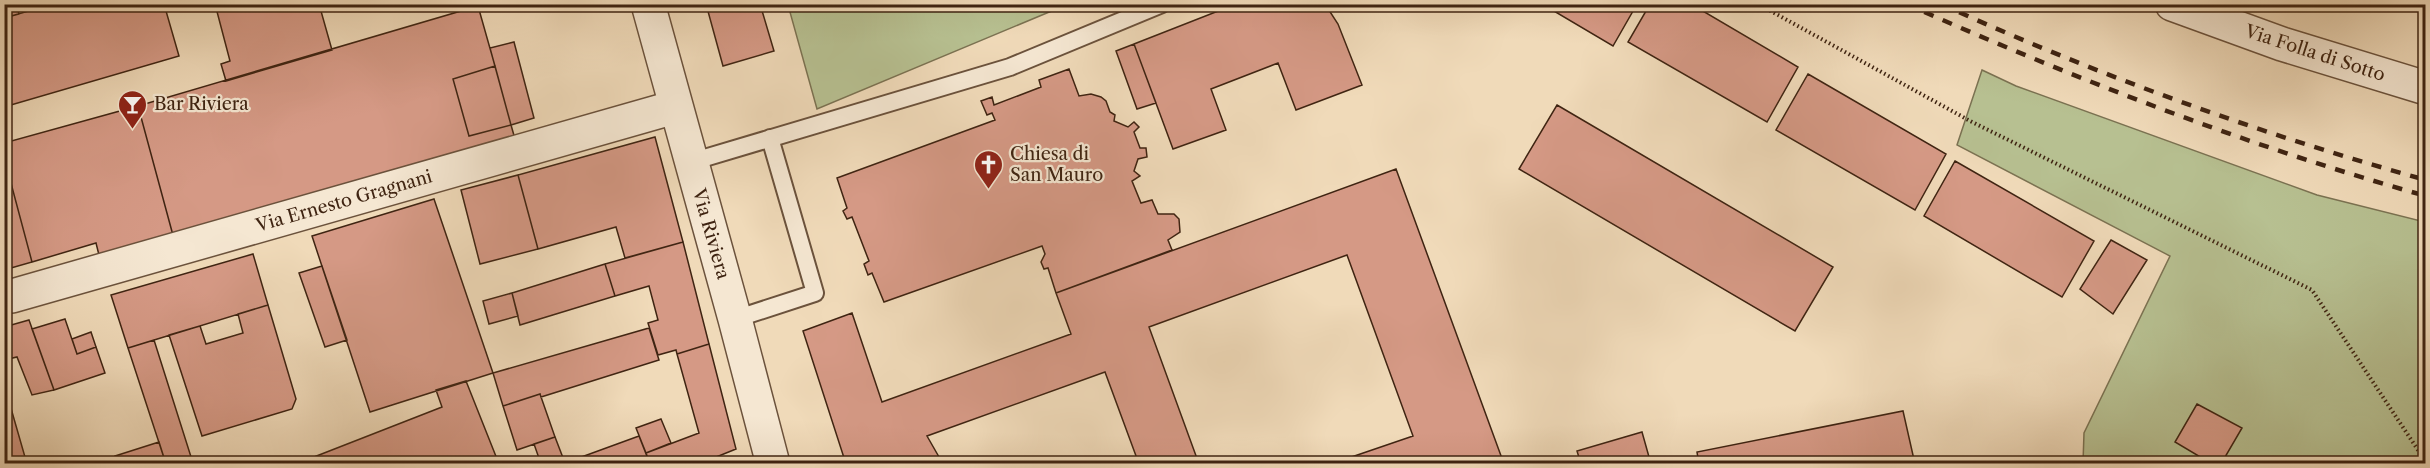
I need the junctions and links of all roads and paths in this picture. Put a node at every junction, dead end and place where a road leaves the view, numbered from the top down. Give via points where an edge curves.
1 (648, 4) edge
2 (1162, 4) edge
3 (1758, 4) edge
4 (2172, 4) edge
5 (2426, 88) edge
6 (675, 107) junction
7 (770, 138) junction
8 (691, 162) junction
9 (12, 296) dead end
10 (735, 319) junction
11 (2426, 456) edge
12 (771, 463) edge

1 - 6 street, Via Riviera
2 - 7 lane via 1010,67
3 - 11 path via 1972,122 2312,290 2420,453
4 - 5 street, Via Folla di Sotto via 2282,44
6 - 8 street, Via Riviera
6 - 9 street, Via Ernesto Gragnani
7 - 8 lane
7 - 10 lane via 815,293
8 - 10 street, Via Riviera
10 - 12 street, Via Riviera

